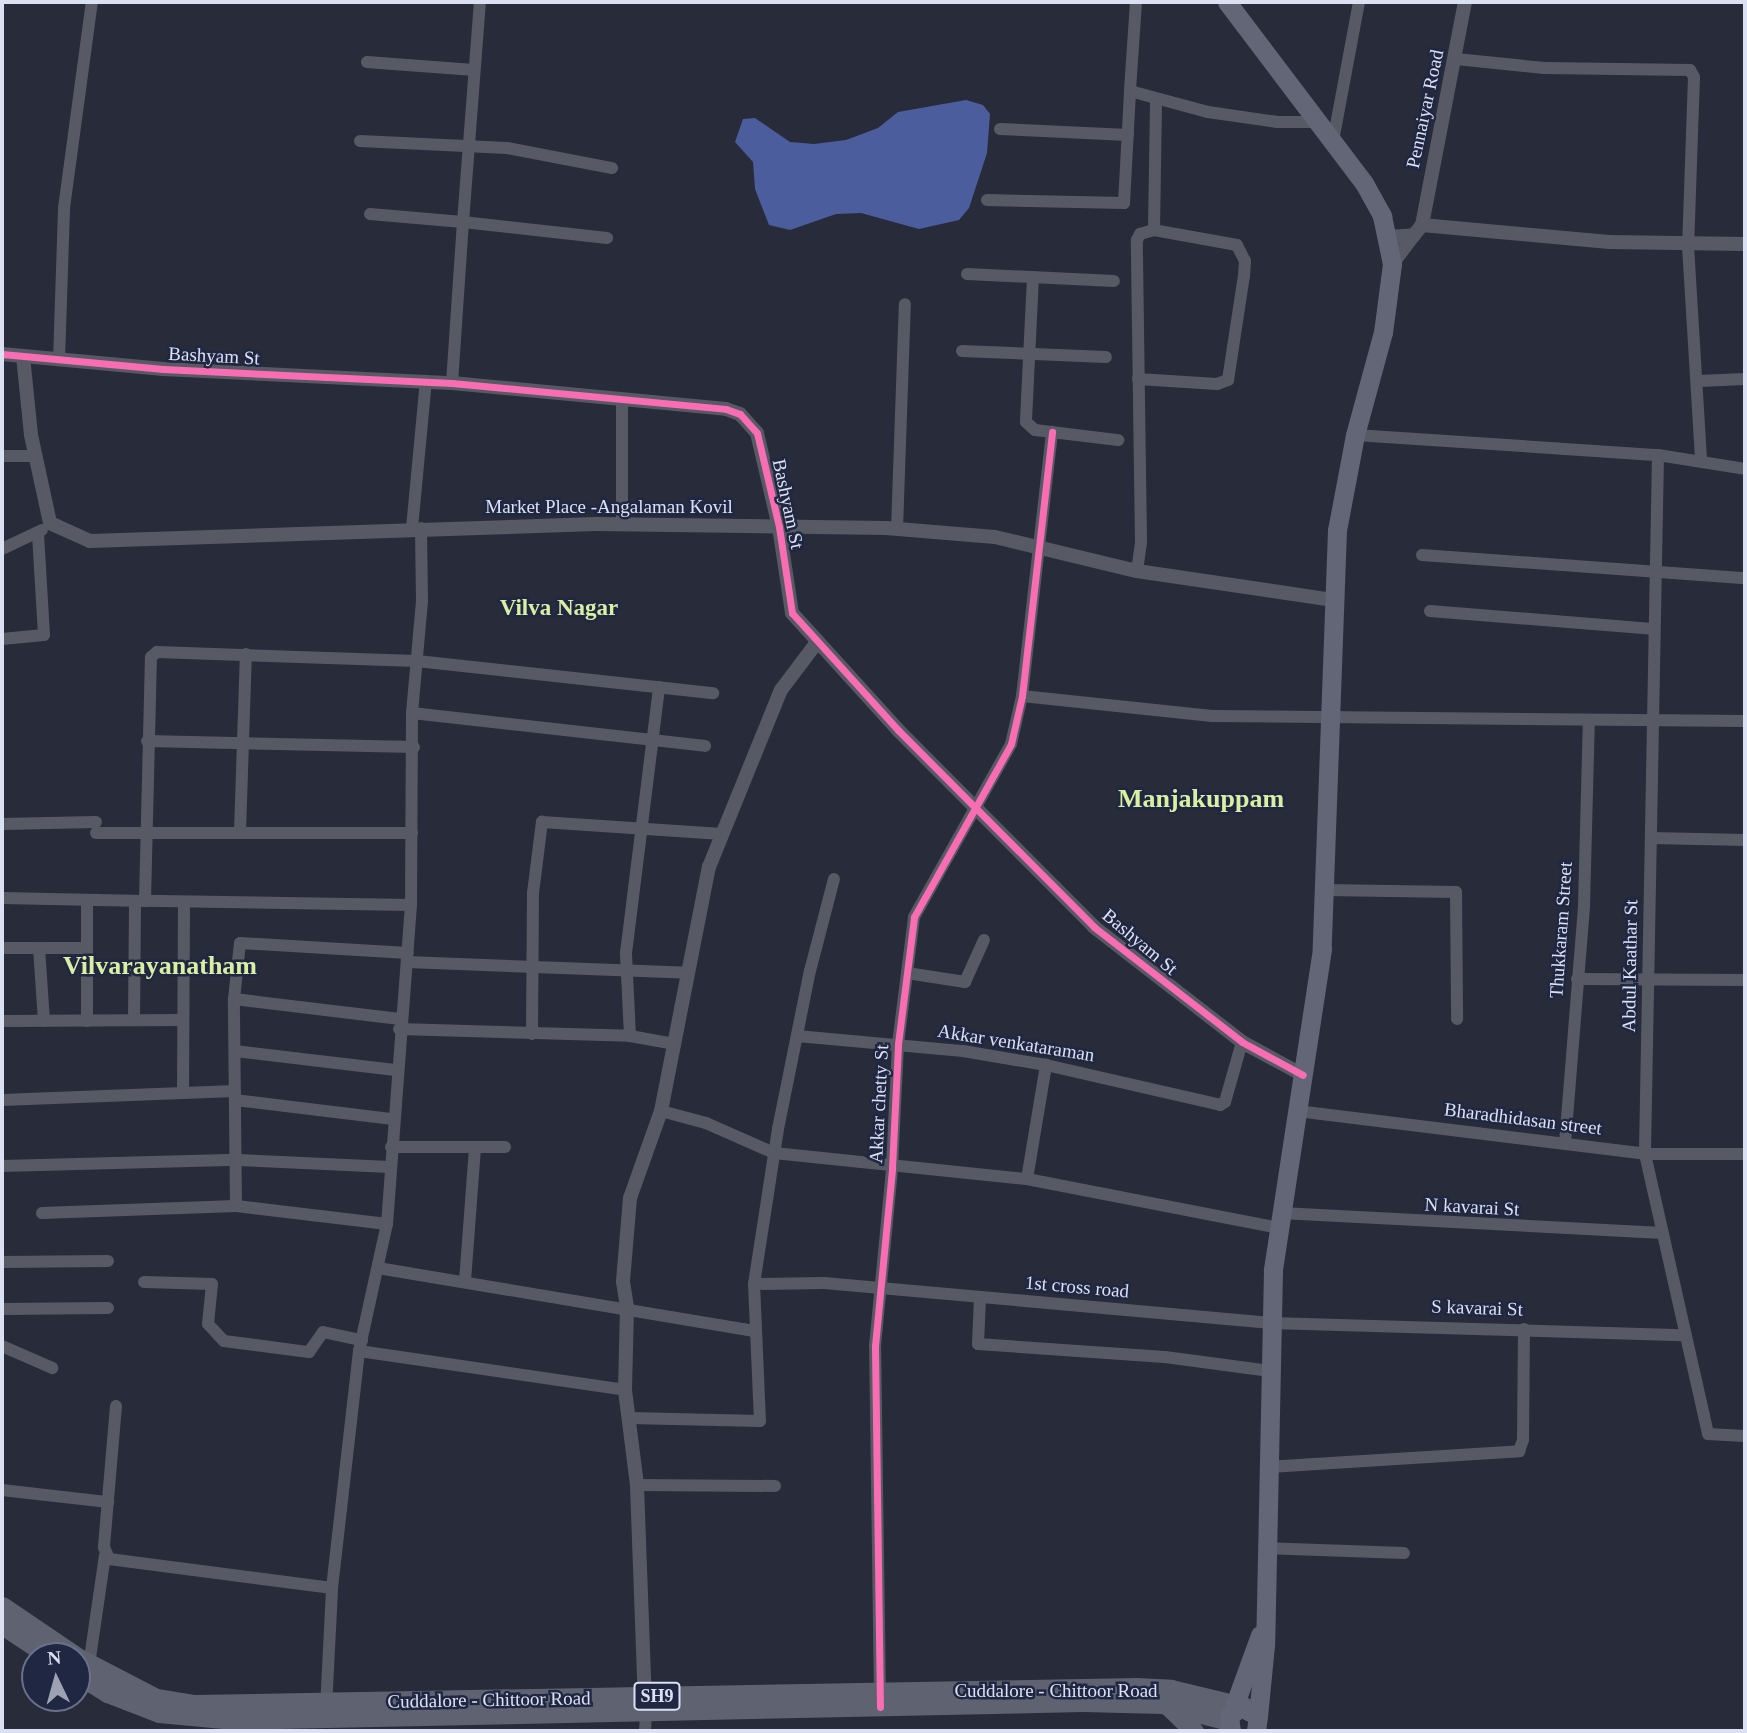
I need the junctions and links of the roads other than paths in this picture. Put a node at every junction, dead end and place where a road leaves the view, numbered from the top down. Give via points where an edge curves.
1 (92, 2) edge
2 (480, 2) edge
3 (1136, 2) edge
4 (1227, 2) edge
5 (1359, 2) edge
6 (1465, 2) edge
7 (1456, 59) junction
8 (367, 62) dead end
9 (474, 70) junction
10 (1130, 91) junction
11 (1156, 102) junction
12 (1319, 122) junction
13 (1000, 129) dead end
14 (1128, 135) junction
15 (360, 141) dead end
16 (1333, 141) junction
17 (470, 147) junction
18 (612, 168) dead end
19 (987, 200) dead end
20 (370, 214) dead end
21 (463, 222) junction
22 (1154, 230) junction
23 (1418, 230) junction
24 (1388, 237) junction
25 (607, 238) dead end
26 (1745, 244) edge
27 (1688, 246) junction
28 (1392, 264) junction
29 (967, 274) dead end
30 (1033, 277) junction
31 (1114, 281) dead end
32 (905, 304) dead end
33 (962, 351) dead end
34 (2, 354) edge
35 (1028, 354) junction
36 (23, 356) junction
37 (1106, 357) dead end
38 (60, 359) junction
39 (1138, 379) junction
40 (1745, 379) edge
41 (1699, 380) junction
42 (426, 381) junction
43 (452, 383) junction
44 (622, 400) junction
45 (1052, 432) junction
46 (1355, 435) junction
47 (1118, 440) dead end
48 (1658, 455) junction
49 (2, 456) edge
50 (34, 456) junction
51 (1701, 460) junction
52 (1745, 469) edge
53 (50, 523) junction
54 (622, 525) junction
55 (779, 527) junction
56 (416, 528) junction
57 (897, 529) junction
58 (38, 534) junction
59 (1038, 544) junction
60 (2, 549) edge
61 (1422, 555) dead end
62 (1137, 570) junction
63 (1655, 573) junction
64 (1745, 578) edge
65 (1334, 600) junction
66 (1430, 611) dead end
67 (1652, 629) junction
68 (2, 639) edge
69 (818, 641) junction
70 (246, 654) junction
71 (417, 661) junction
72 (659, 687) junction
73 (713, 693) dead end
74 (1022, 696) junction
75 (412, 713) junction
76 (1331, 719) junction
77 (1655, 719) junction
78 (1589, 721) junction
79 (1745, 721) edge
80 (654, 740) junction
81 (147, 741) junction
82 (245, 741) junction
83 (705, 746) dead end
84 (414, 747) junction
85 (977, 809) junction
86 (2, 824) edge
87 (645, 828) junction
88 (146, 831) junction
89 (240, 832) junction
90 (412, 833) junction
91 (722, 834) junction
92 (1652, 838) junction
93 (1745, 840) edge
94 (834, 879) dead end
95 (1324, 890) junction
96 (2, 898) edge
97 (140, 901) junction
98 (87, 902) junction
99 (184, 904) junction
100 (411, 905) junction
101 (984, 940) dead end
102 (2, 948) edge
103 (39, 948) junction
104 (87, 948) junction
105 (407, 957) junction
106 (535, 970) junction
107 (628, 971) junction
108 (688, 973) junction
109 (907, 973) junction
110 (1577, 979) junction
111 (1648, 979) junction
112 (1745, 980) edge
113 (234, 999) junction
114 (1457, 1019) dead end
115 (134, 1020) junction
116 (182, 1020) junction
117 (2, 1021) edge
118 (44, 1021) junction
119 (87, 1021) junction
120 (399, 1024) junction
121 (532, 1034) junction
122 (630, 1036) junction
123 (797, 1036) junction
124 (1242, 1042) junction
125 (675, 1044) junction
126 (898, 1044) junction
127 (235, 1051) junction
128 (1046, 1065) junction
129 (396, 1070) junction
130 (1303, 1075) junction
131 (183, 1093) junction
132 (235, 1095) junction
133 (2, 1100) edge
134 (661, 1111) junction
135 (1297, 1111) junction
136 (393, 1119) junction
137 (1565, 1143) junction
138 (391, 1147) junction
139 (475, 1147) junction
140 (505, 1147) dead end
141 (774, 1153) junction
142 (1645, 1154) junction
143 (1745, 1154) edge
144 (237, 1160) junction
145 (2, 1166) edge
146 (390, 1167) junction
147 (892, 1168) junction
148 (1027, 1179) junction
149 (236, 1206) junction
150 (42, 1213) dead end
151 (1279, 1220) junction
152 (387, 1224) junction
153 (1662, 1233) junction
154 (108, 1261) dead end
155 (2, 1262) edge
156 (378, 1268) junction
157 (465, 1280) junction
158 (144, 1282) dead end
159 (754, 1283) junction
160 (880, 1289) junction
161 (980, 1298) junction
162 (627, 1307) junction
163 (108, 1308) dead end
164 (2, 1309) edge
165 (1270, 1323) junction
166 (1524, 1329) junction
167 (753, 1331) junction
168 (1683, 1335) junction
169 (361, 1345) junction
170 (2, 1346) edge
171 (51, 1368) dead end
172 (1270, 1371) junction
173 (625, 1391) junction
174 (116, 1406) dead end
175 (630, 1418) junction
176 (1745, 1436) edge
177 (1268, 1467) junction
178 (637, 1485) junction
179 (775, 1486) dead end
180 (2, 1490) edge
181 (108, 1502) junction
182 (1266, 1548) junction
183 (1404, 1553) dead end
184 (104, 1555) junction
185 (332, 1588) junction
186 (2, 1606) edge
187 (2, 1625) edge
188 (1262, 1631) junction
189 (28, 1642) edge
190 (49, 1642) edge
191 (86, 1642) edge
192 (91, 1670) edge
193 (1244, 1674) junction
194 (1167, 1697) junction
195 (880, 1700) junction
196 (645, 1704) junction
197 (326, 1711) junction
198 (1239, 1721) edge
199 (645, 1731) edge
200 (1194, 1731) edge

1 - 38 street via 64,208
2 - 9 street
3 - 10 street
4 - 12 highway
5 - 16 street
6 - 7 street, Pennaiyar Road
7 - 23 street, Pennaiyar Road
7 - 27 street via 1545,68 1690,70 1694,77
8 - 9 street
9 - 17 street
10 - 11 street
10 - 14 street
11 - 12 street via 1277,122
11 - 22 street
12 - 16 highway
13 - 14 street
14 - 19 street via 1124,202
15 - 17 street
16 - 24 highway via 1364,183
17 - 18 street via 518,150
17 - 21 street
20 - 21 street
21 - 25 street
21 - 43 street
22 - 39 street via 1140,234 1137,240
22 - 39 street via 1237,245 1245,261 1244,276 1228,380 1217,384
23 - 24 street
23 - 27 street
23 - 28 street
24 - 28 highway
26 - 27 street
27 - 41 street
28 - 46 highway via 1382,332
29 - 30 street
30 - 31 street
30 - 35 street
32 - 57 street
33 - 35 street
34 - 36 street, Bashyam St
35 - 37 street
35 - 45 street via 1026,422 1035,430
36 - 38 street, Bashyam St
36 - 50 street
38 - 42 street, Bashyam St
39 - 62 street via 1141,543
40 - 41 street
41 - 51 street
42 - 43 street, Bashyam St
42 - 56 street
43 - 44 street, Bashyam St
44 - 54 street
44 - 55 street, Bashyam St via 726,409 749,422 757,433
45 - 47 street
45 - 59 street, Akkar chetty St
46 - 48 street
46 - 65 highway via 1338,530
48 - 51 street
48 - 63 street, Abdul Kaathar St
49 - 50 street
50 - 53 street
51 - 52 street
53 - 56 street, Market Place -Angalaman Kovil via 103,543
53 - 58 street
54 - 55 street, Market Place -Angalaman Kovil
54 - 56 street, Market Place -Angalaman Kovil
55 - 57 street, Market Place -Angalaman Kovil
55 - 69 street, Bashyam St via 792,613
56 - 71 street via 423,590
57 - 59 street, Market Place -Angalaman Kovil
58 - 60 street
58 - 68 street via 44,635
59 - 62 street, Market Place -Angalaman Kovil
59 - 74 street, Akkar chetty St
61 - 63 street
62 - 65 street, Market Place -Angalaman Kovil
63 - 64 street
63 - 67 street, Abdul Kaathar St
65 - 76 highway
66 - 67 street
67 - 77 street, Abdul Kaathar St
69 - 85 street, Bashyam St
69 - 91 street via 781,690
70 - 71 street
70 - 81 street via 157,652 151,657
70 - 82 street
71 - 72 street
71 - 75 street
72 - 73 street
72 - 80 street
74 - 76 street via 1168,713
74 - 85 street, Akkar chetty St via 1011,744
75 - 80 street
75 - 84 street
76 - 78 street
76 - 95 highway
77 - 78 street
77 - 79 street
77 - 92 street, Abdul Kaathar St
78 - 110 street, Thukkaram Street via 1589,815
80 - 83 street
80 - 87 street
81 - 82 street
81 - 88 street
82 - 84 street
82 - 89 street
84 - 90 street
85 - 109 street, Akkar chetty St via 914,917
85 - 124 street, Bashyam St via 1094,927
86 - 88 street
87 - 91 street
87 - 106 street via 542,822 533,893
87 - 107 street via 626,953
88 - 89 street
88 - 97 street
89 - 90 street
90 - 100 street
91 - 108 street via 709,867
92 - 93 street
92 - 111 street, Abdul Kaathar St
94 - 123 street
95 - 114 street via 1456,892
95 - 130 highway via 1322,949
96 - 98 street
97 - 98 street
97 - 99 street
97 - 115 street
98 - 104 street
99 - 100 street
99 - 116 street
100 - 105 street
101 - 109 street via 965,982
102 - 103 street
103 - 104 street
103 - 118 street
104 - 119 street
105 - 106 street
105 - 113 street via 247,940 237,951
105 - 120 street
106 - 107 street
106 - 121 street
107 - 108 street
107 - 122 street
108 - 125 street
109 - 126 street, Akkar chetty St
110 - 111 street
110 - 137 street, Thukkaram Street
111 - 112 street
111 - 142 street, Abdul Kaathar St
113 - 120 street
113 - 127 street
115 - 116 street
115 - 119 street
116 - 131 street
117 - 118 street
118 - 119 street
120 - 121 street
120 - 129 street
121 - 122 street
122 - 125 street
123 - 126 street, Akkar venkataraman
123 - 141 street
124 - 128 street, Akkar venkataraman via 1225,1102 1220,1105
124 - 130 street, Bashyam St
125 - 134 street
126 - 128 street, Akkar venkataraman
126 - 147 street, Akkar chetty St
127 - 129 street
127 - 132 street
128 - 148 street
129 - 136 street
130 - 135 highway
131 - 132 street
131 - 133 street
132 - 136 street
132 - 144 street
134 - 141 street, N kavarai St via 706,1123
134 - 162 street via 630,1198 623,1281
135 - 137 street, Bharadhidasan street
135 - 151 highway
136 - 138 street
137 - 142 street, Bharadhidasan street
138 - 139 street
138 - 146 street
139 - 140 street
139 - 157 street
141 - 147 street, N kavarai St
141 - 159 street
142 - 143 street, Bharadhidasan street
142 - 153 street, Abdul Kaathar St
144 - 145 street
144 - 146 street
144 - 149 street
146 - 152 street
147 - 148 street, N kavarai St
147 - 160 street, Akkar chetty St
148 - 151 street, N kavarai St
149 - 150 street
149 - 152 street
151 - 153 street, N kavarai St
151 - 165 highway
152 - 156 street
153 - 168 street, Abdul Kaathar St
154 - 155 street
156 - 157 street
156 - 169 street
157 - 162 street
158 - 169 street via 212,1284 208,1324 224,1341 309,1352 323,1332
159 - 160 street, 1st cross road
159 - 167 street
160 - 161 street, 1st cross road
160 - 195 street, Akkar chetty St via 875,1346
161 - 165 street, 1st cross road
161 - 172 street via 978,1344 1165,1357
162 - 167 street
162 - 173 street
163 - 164 street
165 - 166 street, S kavarai St
165 - 172 highway
166 - 168 street, S kavarai St
166 - 177 street via 1523,1440 1519,1451
167 - 175 street via 760,1421
168 - 176 street, Abdul Kaathar St via 1708,1434
169 - 173 street
169 - 185 street
170 - 171 street
172 - 177 highway
173 - 175 street
174 - 181 street
175 - 178 street
177 - 182 highway
178 - 179 street
178 - 196 street
180 - 181 street
181 - 184 street
182 - 183 street
182 - 188 highway
184 - 185 street via 117,1562
184 - 191 street
185 - 197 street
186 - 190 main road, Cuddalore - Chittoor Road / SH9
187 - 189 main road
188 - 193 highway
188 - 198 highway
192 - 197 main road, Cuddalore - Chittoor Road / SH9 via 169,1700
193 - 194 main road via 1211,1692
193 - 198 highway
194 - 195 main road, Cuddalore - Chittoor Road / SH9
194 - 198 main road, Cuddalore - Chittoor Road / SH9
194 - 200 main road
195 - 196 main road, Cuddalore - Chittoor Road / SH9
196 - 197 main road, Cuddalore - Chittoor Road / SH9
196 - 199 street

